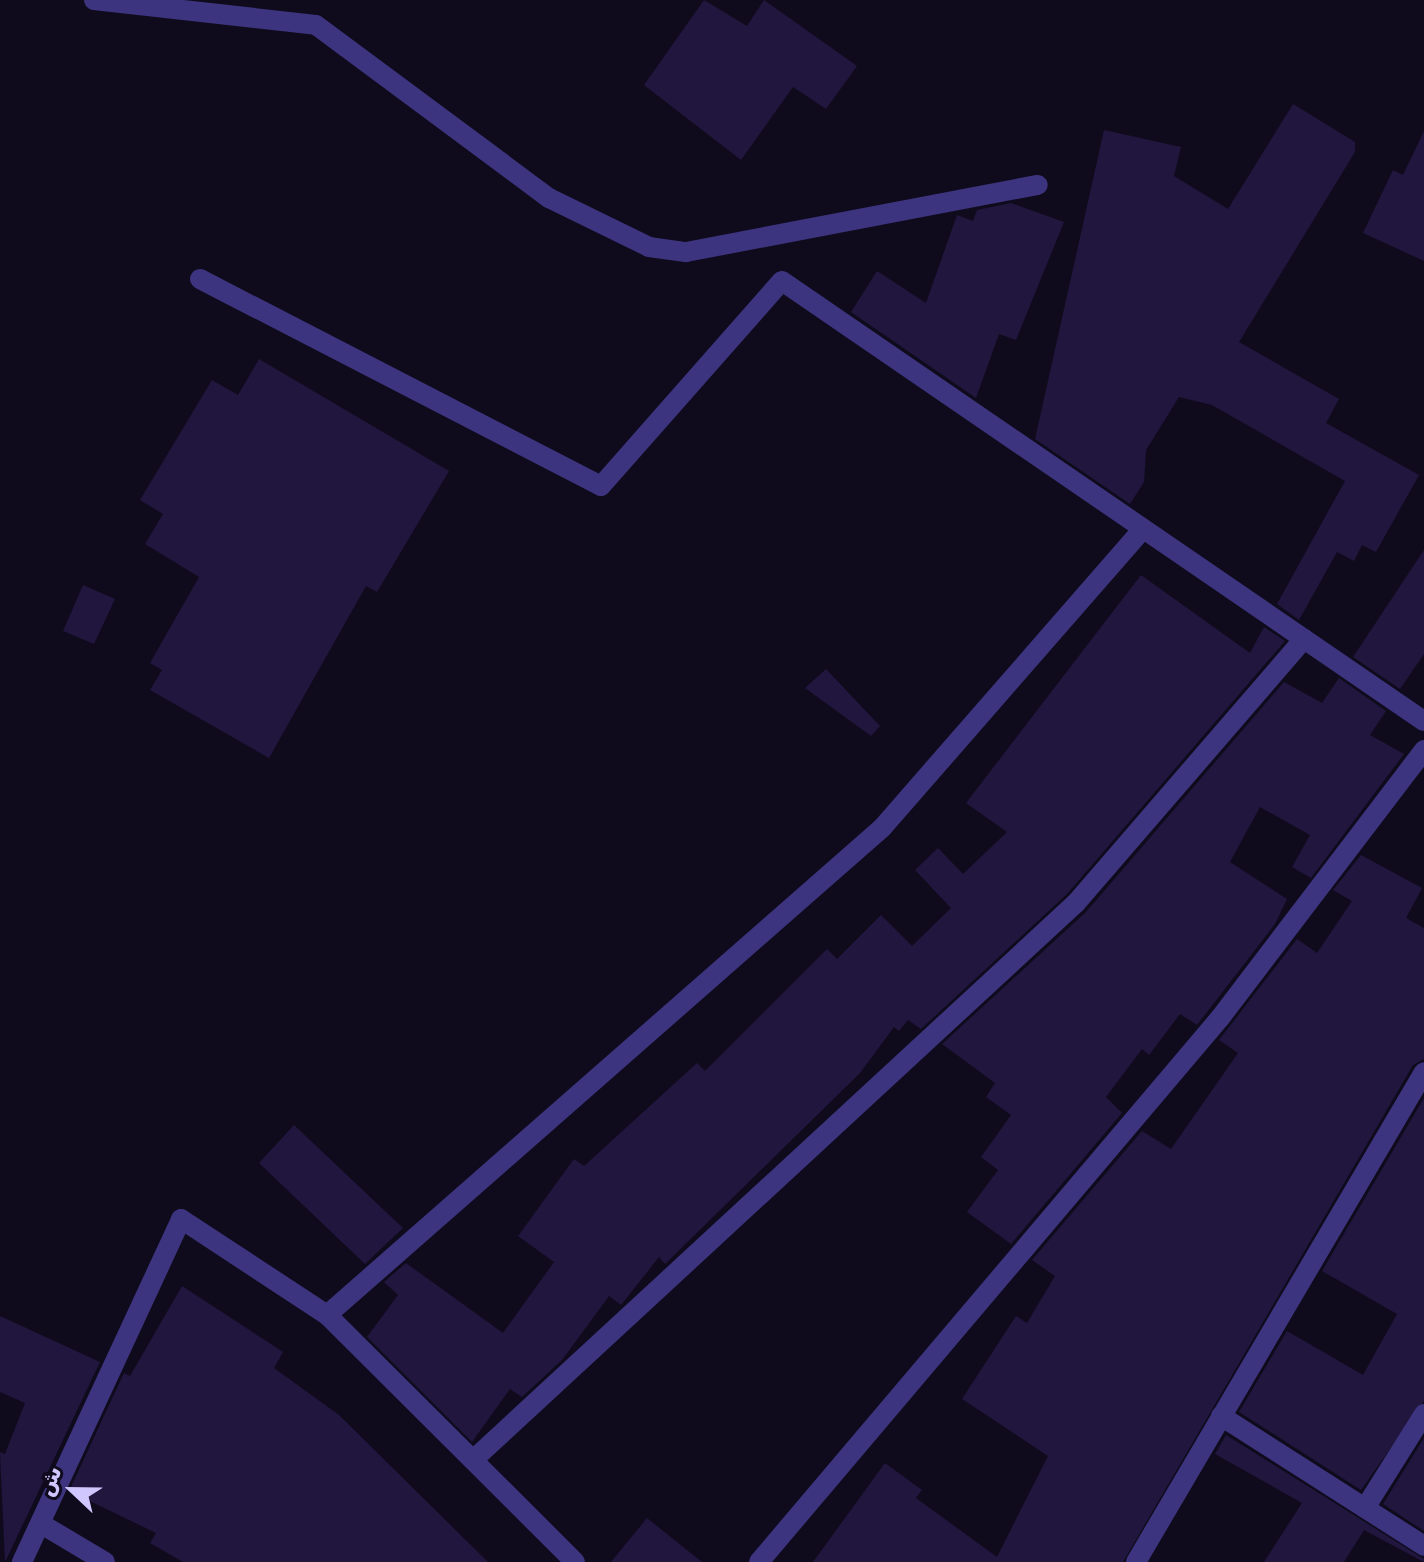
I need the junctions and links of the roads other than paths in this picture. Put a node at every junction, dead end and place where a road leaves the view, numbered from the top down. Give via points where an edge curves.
1 (94, 0) edge
2 (1038, 185) dead end
3 (200, 279) dead end
4 (1143, 529) junction
5 (1304, 639) junction
6 (1424, 721) edge
7 (1424, 750) edge
8 (1424, 1072) edge
9 (327, 1315) junction
10 (1424, 1414) edge
11 (1221, 1416) junction
12 (473, 1460) junction
13 (1365, 1508) junction
14 (43, 1525) junction
15 (1424, 1546) edge
16 (22, 1562) edge
17 (105, 1562) edge
18 (575, 1562) edge
19 (759, 1562) edge
20 (1136, 1562) edge

1 - 2 street via 316,25 549,198 649,247 686,252
3 - 4 street via 601,486 782,281
4 - 5 street
4 - 9 street via 882,828
5 - 6 street
5 - 12 street via 1076,903
7 - 19 street via 1220,1018
8 - 11 street
9 - 12 street
9 - 14 street via 181,1219
10 - 13 street
11 - 13 street
11 - 20 street
12 - 18 street
13 - 15 street
14 - 16 street
14 - 17 street

